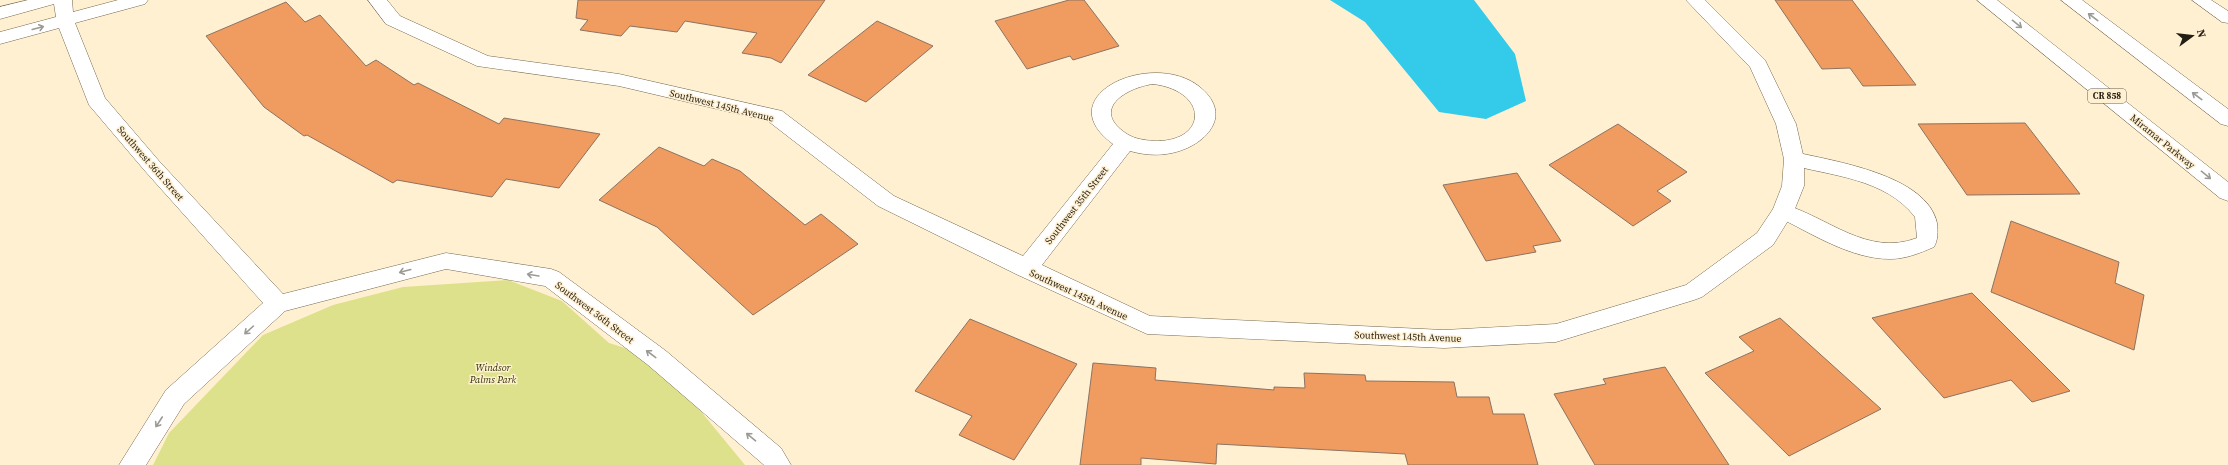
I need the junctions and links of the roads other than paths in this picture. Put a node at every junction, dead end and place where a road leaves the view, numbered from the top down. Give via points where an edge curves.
1 (49, 0) edge
2 (139, 0) edge
3 (377, 0) edge
4 (1695, 0) edge
5 (1986, 0) edge
6 (2070, 0) edge
7 (2200, 0) edge
8 (64, 10) edge
9 (0, 13) edge
10 (2228, 18) edge
11 (0, 38) edge
12 (2228, 119) edge
13 (1126, 142) junction
14 (1794, 159) junction
15 (2228, 193) edge
16 (1784, 211) junction
17 (1026, 269) junction
18 (278, 304) junction
19 (132, 465) edge
20 (778, 465) edge

1 - 9 street
2 - 8 street
3 - 17 street, Southwest 145th Avenue via 393,20 484,62 619,80 775,116 886,201
4 - 14 street, Southwest 145th Avenue via 1758,64 1786,124
5 -> 15 street, Miramar Parkway / CR 858
12 -> 6 street
7 - 10 lane
11 -> 8 street
8 - 18 street, Southwest 36th Street via 96,100 152,166
13 - 13 street via 1142,147 1161,148 1178,145 1193,138 1203,128 1207,116 1204,104 1197,93 1169,80 1153,78 1123,85 1111,92 1104,102 1102,113 1105,124 1113,134
13 - 17 street, Southwest 35th Street
14 - 16 street, Southwest 145th Avenue via 1793,186
14 - 16 lane via 1876,179 1897,190 1917,205 1925,216 1927,242 1905,252 1881,252 1861,247
16 - 17 street, Southwest 145th Avenue via 1765,239 1694,291 1556,333 1444,339 1147,325
18 -> 19 street, Southwest 36th Street via 175,397
20 -> 18 street, Southwest 36th Street via 772,456 656,358 551,278 446,261

